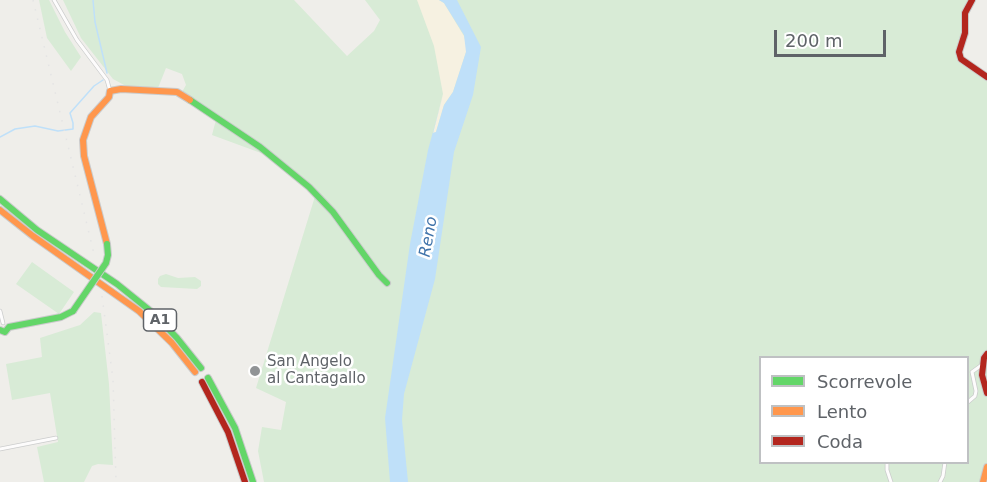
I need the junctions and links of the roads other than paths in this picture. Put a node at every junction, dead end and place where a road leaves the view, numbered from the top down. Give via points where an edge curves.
1 (54, 0) edge
2 (972, 0) edge
3 (987, 77) edge
4 (110, 91) junction
5 (0, 199) edge
6 (0, 210) edge
7 (387, 283) dead end
8 (0, 311) edge
9 (4, 325) edge
10 (0, 330) edge
11 (987, 354) edge
12 (983, 364) junction
13 (987, 393) edge
14 (969, 401) edge
15 (56, 438) dead end
16 (0, 449) edge
17 (887, 464) edge
18 (945, 464) edge
19 (987, 467) edge
20 (245, 482) edge
21 (253, 482) edge
22 (891, 482) edge
23 (940, 482) edge
24 (983, 482) edge

1 - 4 street via 76,40 107,80
2 - 3 main road via 965,13 965,33 959,52 961,59
4 - 7 main road via 177,92 260,147 333,212
4 - 9 main road, bridge via 82,140 108,251 106,264 74,311 66,316
5 - 6 main road, A1 via 144,306 177,338 198,370 139,311
8 - 9 street
9 - 10 main road via 6,332
11 - 12 main road
12 - 13 main road
12 - 14 street via 972,372 976,391
15 - 16 street
17 - 22 street
18 - 23 street
19 - 24 main road
20 - 21 main road via 205,380 235,428

